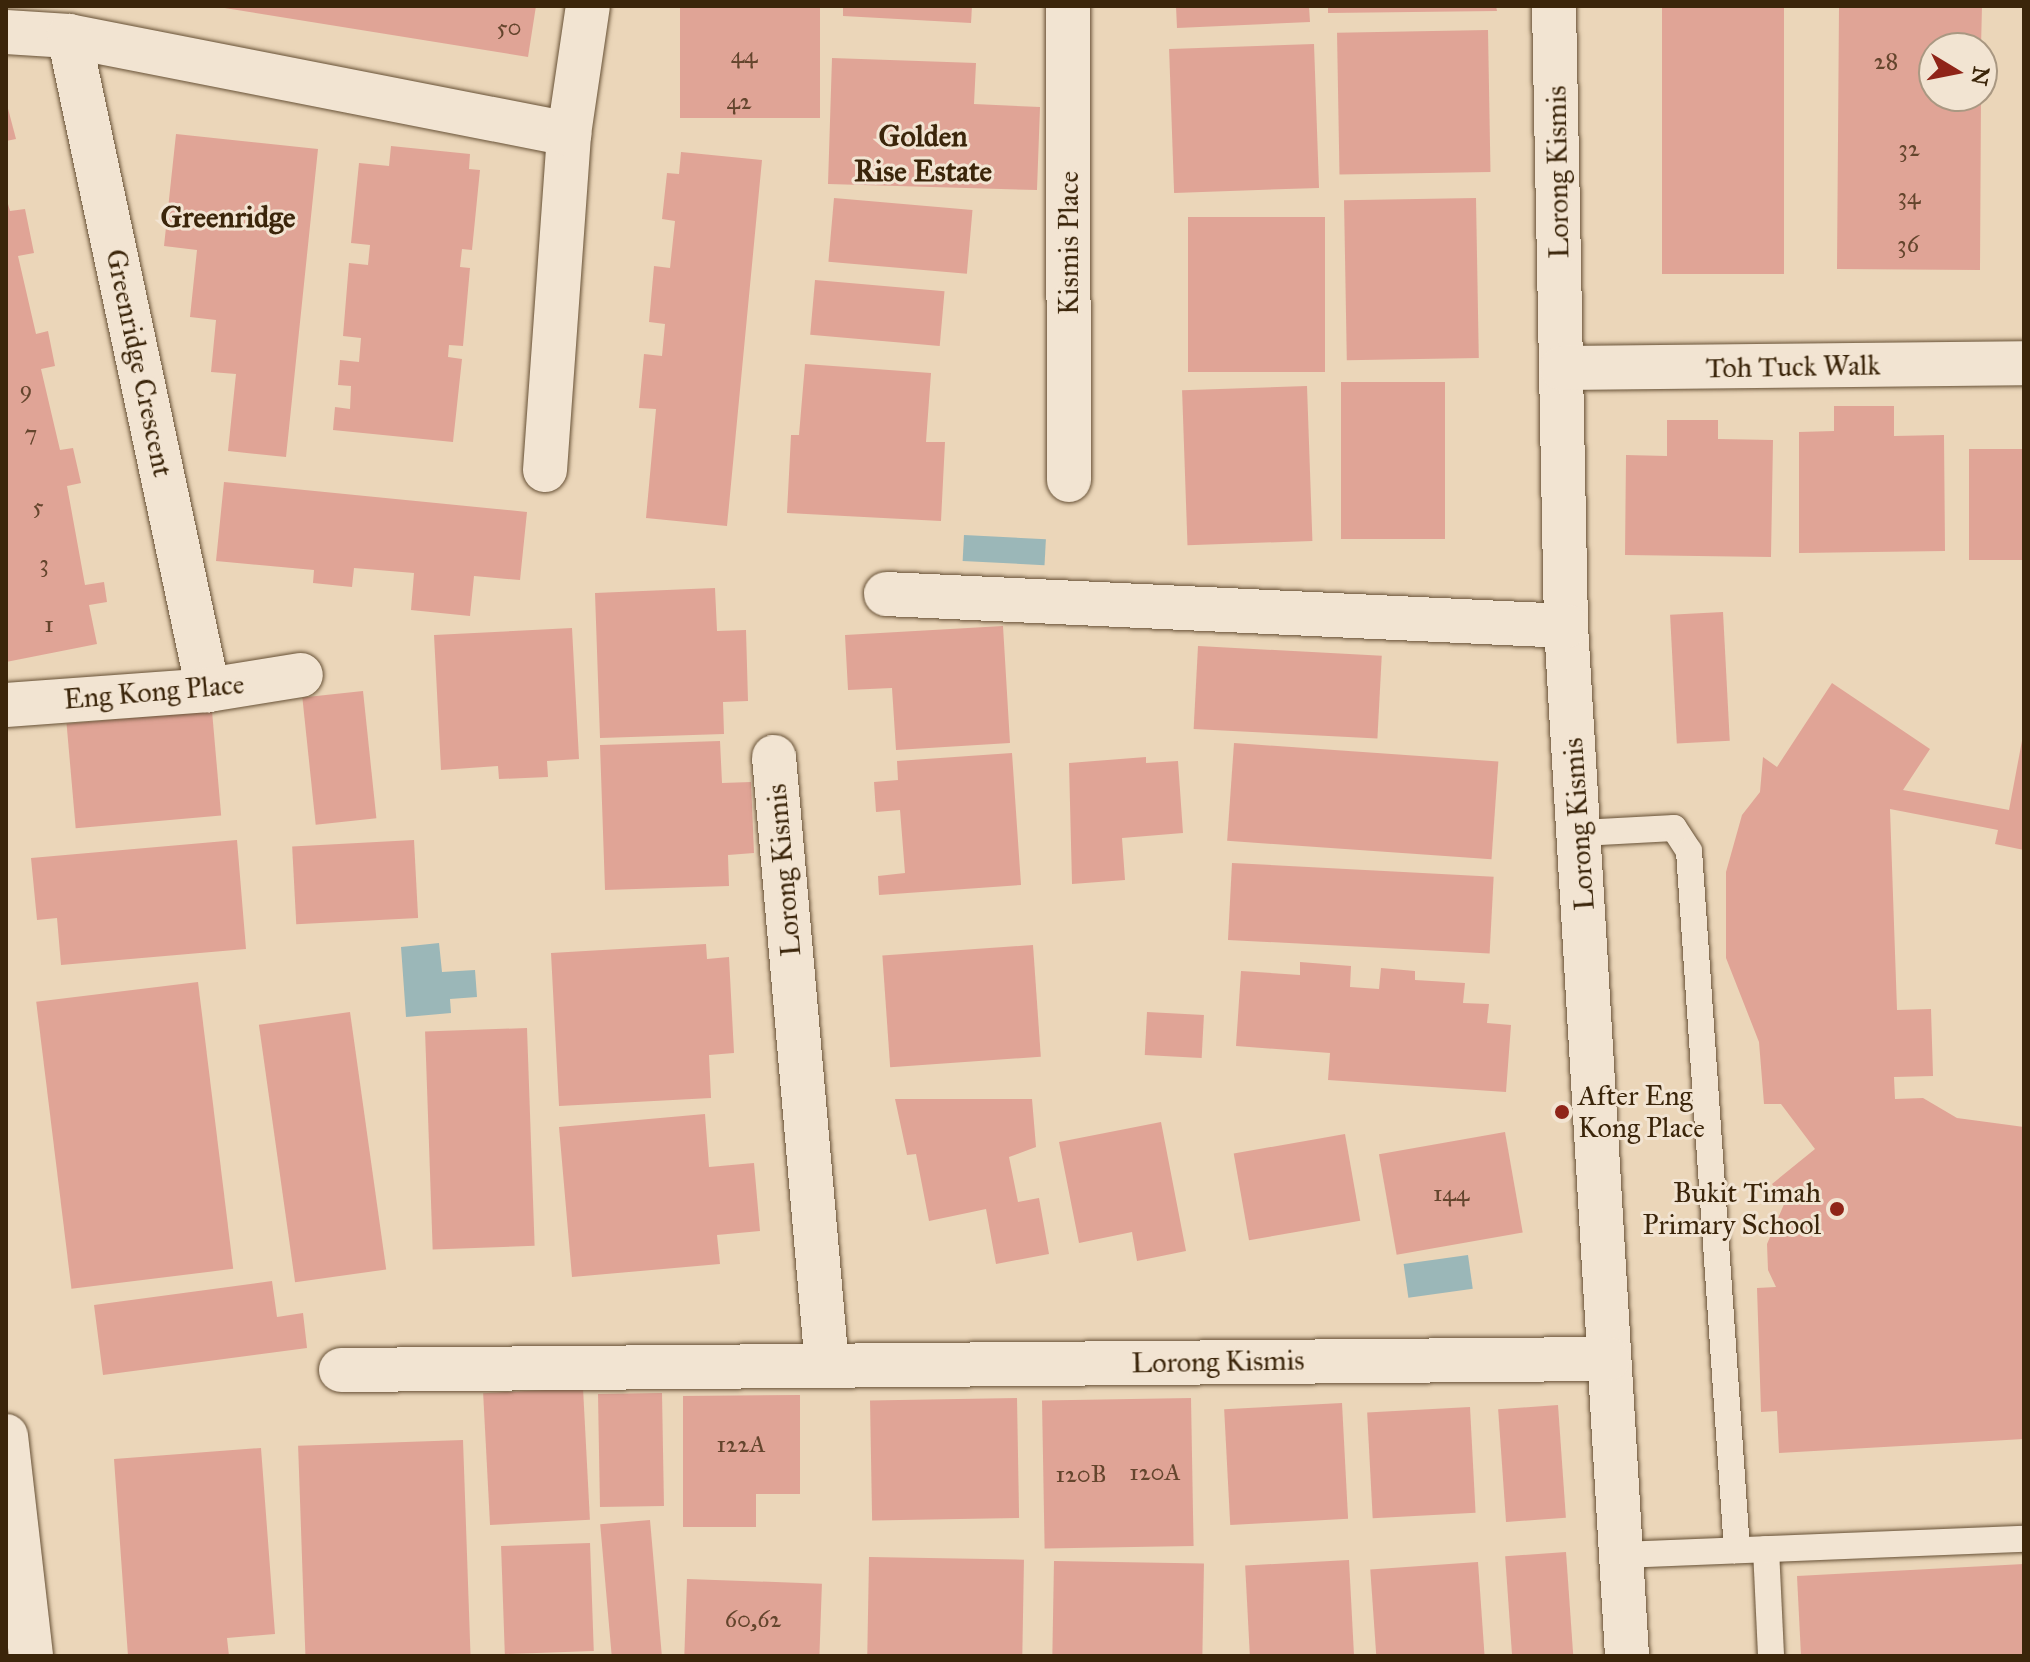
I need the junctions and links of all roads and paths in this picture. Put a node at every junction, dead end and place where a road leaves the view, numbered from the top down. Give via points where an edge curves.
1 (588, 6) edge
2 (1068, 6) edge
3 (1554, 6) edge
4 (6, 32) edge
5 (69, 36) junction
6 (569, 134) junction
7 (2024, 363) edge
8 (1562, 368) junction
9 (545, 470) dead end
10 (1069, 480) dead end
11 (886, 594) dead end
12 (1566, 626) junction
13 (301, 675) dead end
14 (208, 690) junction
15 (6, 705) edge
16 (774, 757) dead end
17 (1581, 833) junction
18 (1608, 1359) junction
19 (827, 1366) junction
20 (341, 1370) dead end
21 (6, 1436) edge
22 (2024, 1539) edge
23 (1766, 1549) junction
24 (1737, 1550) junction
25 (1622, 1555) junction
26 (31, 1656) edge
27 (1627, 1656) edge
28 (1771, 1656) edge

1 - 6 street
2 - 10 street, Kismis Place
3 - 8 street, Lorong Kismis
4 - 5 street
5 - 6 street
5 - 14 street, Greenridge Crescent
6 - 9 street
7 - 8 street, Toh Tuck Walk
8 - 12 street, Lorong Kismis
11 - 12 street
12 - 17 street, Lorong Kismis
13 - 14 street, Eng Kong Place
14 - 15 street, Eng Kong Place
16 - 19 street, Lorong Kismis
17 - 18 street, Lorong Kismis
17 - 24 lane via 1674,828 1689,851
18 - 19 street, Lorong Kismis
18 - 25 street, Lorong Kismis
19 - 20 street, Lorong Kismis
21 - 26 street
22 - 23 lane
23 - 24 lane
23 - 28 lane
24 - 25 lane
25 - 27 street, Lorong Kismis

